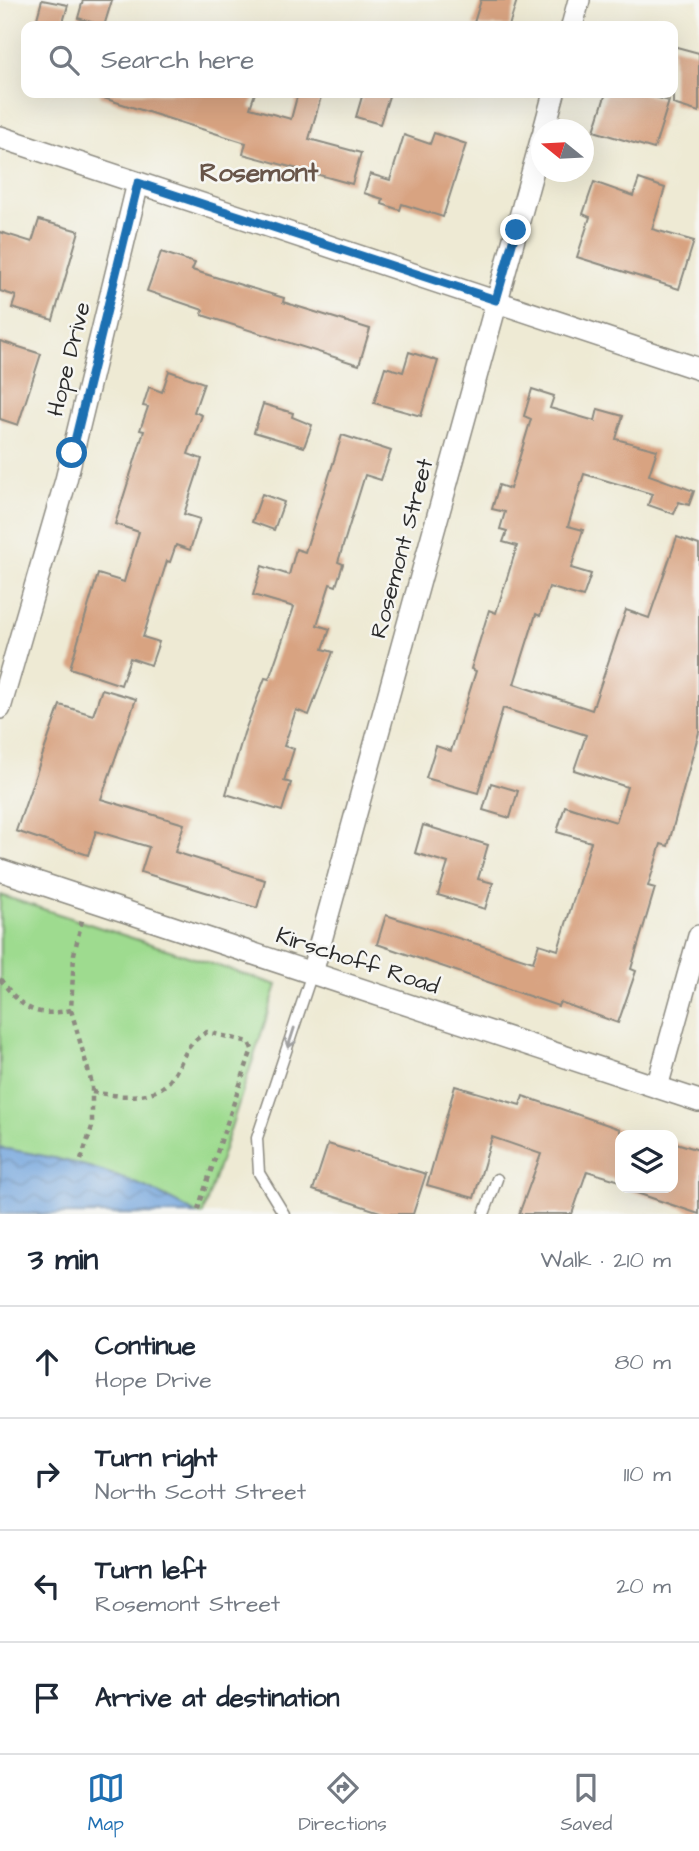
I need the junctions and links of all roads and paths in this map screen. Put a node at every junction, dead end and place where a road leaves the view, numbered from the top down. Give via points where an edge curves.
1 (579, 0) edge
2 (573, 21) edge
3 (553, 98) edge
4 (547, 119) edge
5 (0, 137) edge
6 (531, 173) edge
7 (138, 183) junction
8 (496, 300) junction
9 (699, 369) edge
10 (0, 709) edge
11 (0, 870) edge
12 (82, 920) dead end
13 (699, 936) edge
14 (313, 973) junction
15 (0, 979) edge
16 (71, 1010) junction
17 (657, 1087) junction
18 (92, 1092) junction
19 (699, 1101) edge
20 (81, 1160) dead end
21 (497, 1179) dead end
22 (198, 1209) dead end
23 (284, 1214) edge
24 (484, 1214) edge

1 - 2 street
3 - 4 street
5 - 7 street
6 - 8 street, Rosemont Street
7 - 8 street
7 - 10 street, Hope Drive via 66,481
8 - 9 street
8 - 14 street, Rosemont Street
11 - 14 street, Kirschoff Road
12 - 16 path via 74,954
13 - 17 street
14 - 17 street, Kirschoff Road
14 -> 23 lane via 257,1138 259,1173
15 - 16 path via 29,1009 46,1015
16 - 18 path
17 - 19 street, Kirschoff Road
18 - 20 path via 92,1127
18 - 22 path via 120,1097 150,1092 170,1081 191,1041 207,1032 249,1042 252,1049
21 - 24 lane

